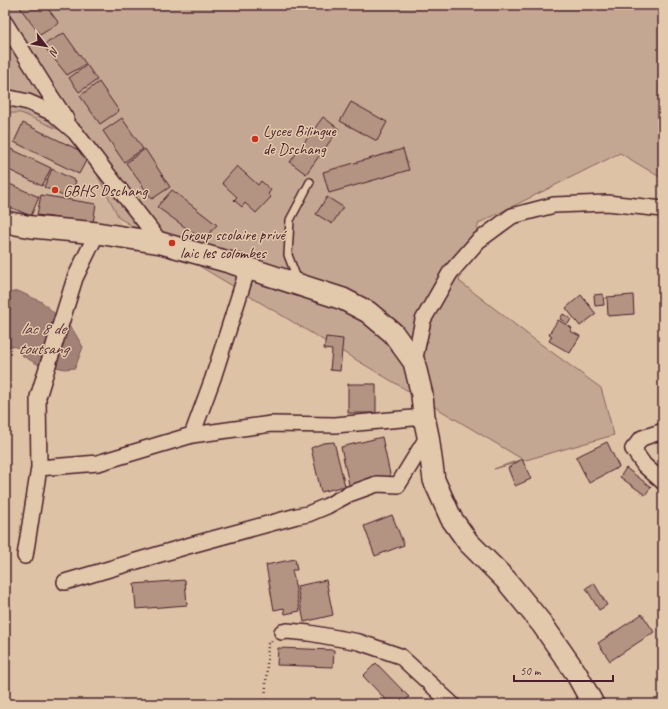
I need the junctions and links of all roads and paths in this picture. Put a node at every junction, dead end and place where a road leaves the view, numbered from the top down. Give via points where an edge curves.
1 (5, 23) edge
2 (5, 97) edge
3 (75, 132) junction
4 (310, 182) dead end
5 (663, 209) edge
6 (5, 217) edge
7 (5, 222) edge
8 (32, 227) junction
9 (97, 233) junction
10 (161, 243) junction
11 (248, 268) junction
12 (300, 285) junction
13 (414, 362) junction
14 (426, 427) junction
15 (663, 431) edge
16 (192, 435) junction
17 (39, 468) junction
18 (663, 482) edge
19 (25, 556) dead end
20 (66, 582) dead end
21 (282, 632) joint
22 (265, 704) edge
23 (452, 704) edge
24 (593, 704) edge

1 - 3 street
2 - 3 street via 28,102 53,113
3 - 10 street
4 - 12 lane via 290,220 288,254
5 - 13 street via 607,203 554,205 512,216 478,241 450,273 424,320
6 - 8 street
7 - 8 street
8 - 9 street
9 - 10 street
9 - 17 street via 75,278 38,397
10 - 11 street
11 - 12 street
11 - 16 street
12 - 13 street via 342,299 368,312 394,333
13 - 14 street
14 - 16 street via 271,424
14 - 20 street via 398,485 377,484 348,494 308,514
14 - 24 street via 434,480 451,518 468,542 506,580 542,624 576,673
15 - 18 street via 642,438 633,449 644,465
16 - 17 street via 98,463
17 - 19 street
21 - 22 path via 268,644
21 - 23 street via 309,633 359,642 400,656

